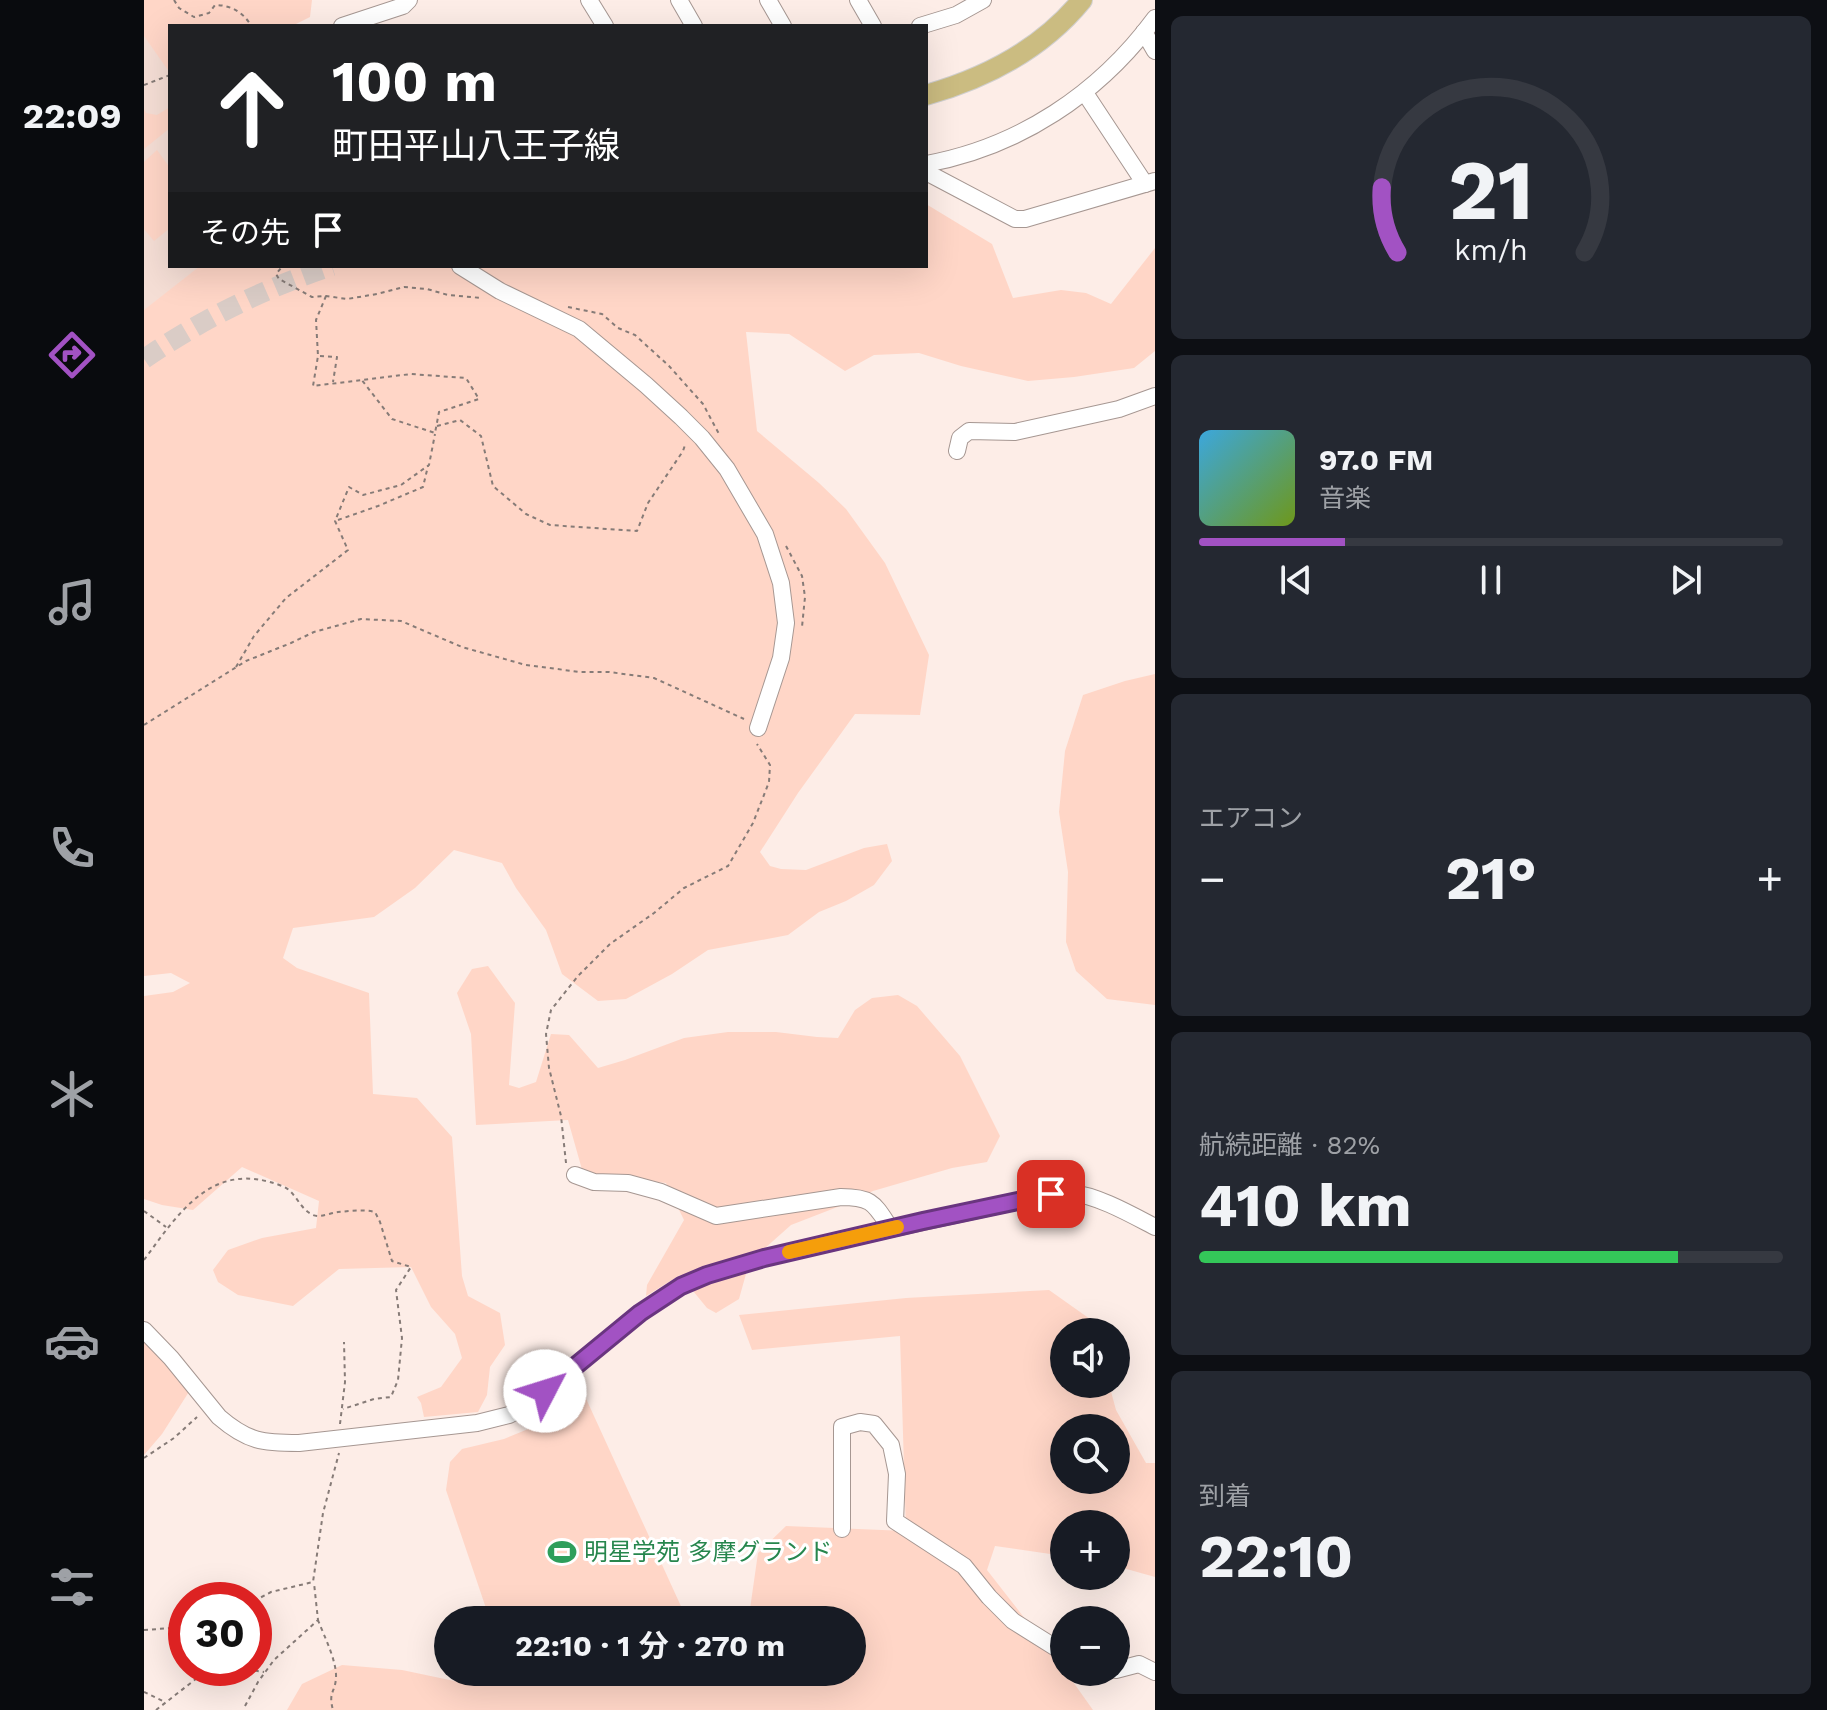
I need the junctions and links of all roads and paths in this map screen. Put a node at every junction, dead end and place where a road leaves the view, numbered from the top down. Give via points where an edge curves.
1 (174, 0) edge
2 (409, 0) edge
3 (589, 0) edge
4 (679, 0) edge
5 (768, 0) edge
6 (858, 0) edge
7 (983, 0) edge
8 (1082, 0) edge
9 (952, 7) edge
10 (1155, 18) edge
11 (250, 24) edge
12 (348, 24) edge
13 (604, 24) edge
14 (693, 24) edge
15 (782, 24) edge
16 (872, 24) edge
17 (923, 24) edge
18 (1144, 32) junction
19 (1155, 51) edge
20 (168, 76) edge
21 (144, 85) edge
22 (1085, 93) junction
23 (928, 94) edge
24 (928, 164) edge
25 (928, 173) edge
26 (1150, 182) edge
27 (281, 268) edge
28 (463, 268) edge
29 (326, 296) junction
30 (488, 298) dead end
31 (556, 305) dead end
32 (318, 356) junction
33 (361, 379) junction
34 (332, 383) junction
35 (1155, 396) edge
36 (689, 425) junction
37 (436, 426) junction
38 (435, 433) junction
39 (724, 441) dead end
40 (957, 451) dead end
41 (429, 465) junction
42 (335, 521) junction
43 (782, 539) dead end
44 (802, 626) dead end
45 (235, 668) junction
46 (144, 725) edge
47 (758, 728) junction
48 (575, 1175) joint
49 (144, 1211) edge
50 (1155, 1227) edge
51 (167, 1228) junction
52 (891, 1229) junction
53 (144, 1260) edge
54 (144, 1330) edge
55 (344, 1342) dead end
56 (209, 1405) junction
57 (343, 1409) junction
58 (343, 1438) junction
59 (144, 1458) edge
60 (842, 1529) dead end
61 (313, 1582) junction
62 (272, 1592) edge
63 (318, 1620) junction
64 (168, 1628) edge
65 (144, 1630) edge
66 (1050, 1644) edge
67 (272, 1663) edge
68 (1130, 1666) edge
69 (1155, 1672) edge
70 (186, 1686) edge
71 (257, 1686) edge
72 (144, 1692) edge
73 (165, 1702) junction
74 (245, 1706) dead end
75 (156, 1710) edge
76 (333, 1710) edge

1 - 11 path via 194,17 215,5 227,5
2 - 12 street
3 - 13 street
4 - 14 street
5 - 15 street
6 - 16 street
7 - 9 street
8 - 23 main road via 1005,64
9 - 17 street
10 - 18 street
18 - 19 street
18 - 22 street
20 - 21 path
22 - 24 street via 1010,138
22 - 26 street
25 - 26 street via 1015,219
27 - 29 path via 279,279 312,297
28 - 36 street via 579,329
29 - 30 path via 347,299 404,287
29 - 32 path via 316,320
31 - 39 path via 602,314 635,335 703,404
32 - 34 path via 337,357
32 - 34 path via 313,386
33 - 34 path
33 - 37 path via 411,374 466,378 479,399 439,412
33 - 38 path via 392,419
35 - 40 street via 1015,432 969,431 960,438
36 - 37 path via 683,451 648,503 637,531 550,525 526,514 493,486 481,436 460,420
36 - 47 street via 727,469 751,509 781,583 786,623 781,658
37 - 38 path
38 - 41 path
41 - 42 path via 423,487
41 - 42 path via 401,485 363,495 349,487
42 - 45 path via 348,550 286,598
43 - 44 path via 802,576
45 - 46 path
45 - 47 path via 314,632 361,619 401,621 462,647 526,665 654,678
47 - 48 path via 757,745 770,765 769,782 728,866 684,888 610,944 551,1010 546,1034 549,1068 566,1163
48 - 52 street via 661,1192 716,1216 856,1197 873,1203
49 - 51 path
50 - 52 street via 1073,1193
51 - 53 path
51 - 57 path via 198,1195 242,1177 286,1187 313,1215 375,1212 392,1261 411,1267 396,1290 402,1338 398,1380 391,1397
52 - 58 street via 764,1258 681,1286 509,1415
54 - 56 street
55 - 57 path
56 - 58 street via 252,1440 299,1443
56 - 59 path
57 - 58 path
58 - 61 path via 323,1513
60 - 66 street via 842,1427 874,1424 891,1445 897,1474 895,1521 964,1566 1013,1621
61 - 62 path
61 - 63 path
63 - 67 path
63 - 76 path via 335,1665
64 - 65 path
68 - 69 street via 1139,1664
70 - 73 path
71 - 74 path
72 - 73 path
73 - 75 path

